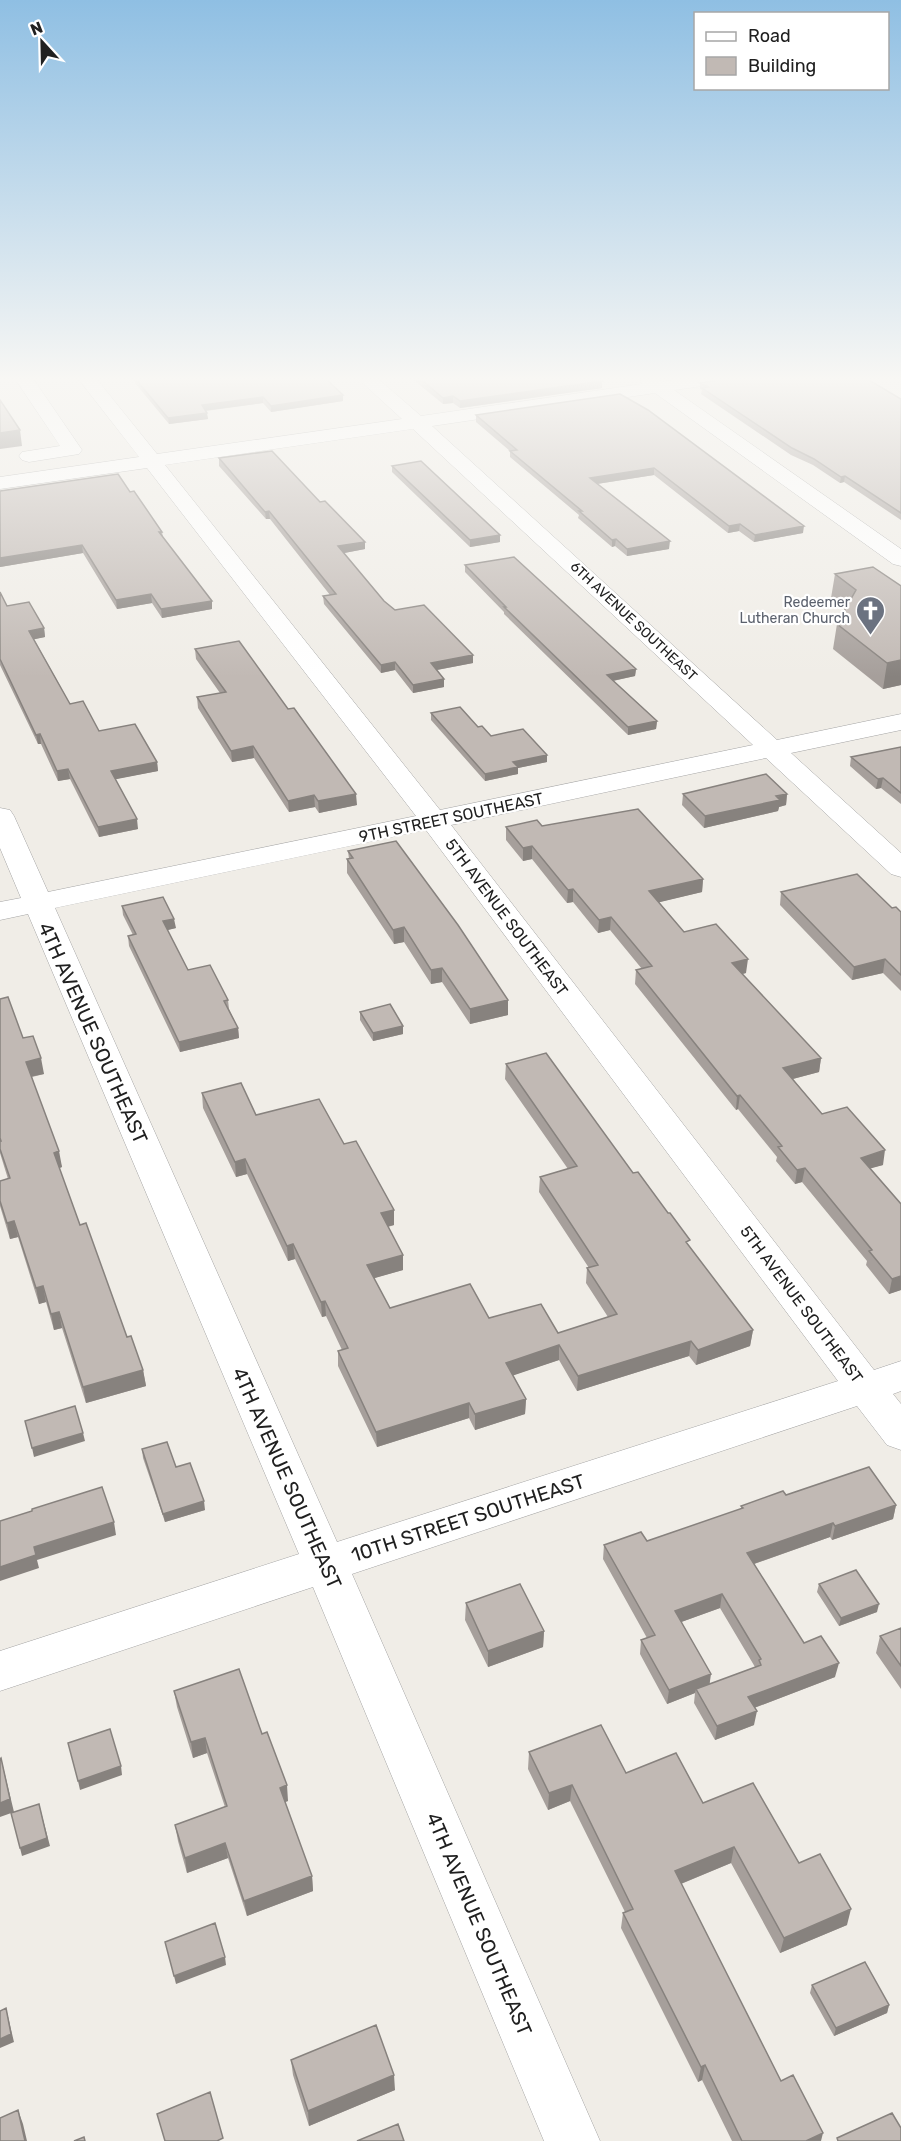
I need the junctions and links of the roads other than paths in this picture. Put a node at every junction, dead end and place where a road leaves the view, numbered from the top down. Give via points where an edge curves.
1 (40, 477) edge
2 (165, 477) edge
3 (477, 477) edge
4 (785, 477) edge
5 (0, 483) edge
6 (901, 559) edge
7 (901, 722) edge
8 (773, 749) junction
9 (0, 816) edge
10 (434, 821) junction
11 (901, 868) edge
12 (18, 907) edge
13 (883, 1382) edge
14 (901, 1434) edge
15 (325, 1564) junction
16 (0, 1671) edge
17 (572, 2141) edge

1 - 5 street
2 - 10 street, 5TH AVENUE SOUTHEAST
3 - 8 street, 6TH AVENUE SOUTHEAST
4 - 6 street
7 - 8 street, 9TH STREET SOUTHEAST
8 - 10 street, 9TH STREET SOUTHEAST
8 - 11 street, 6TH AVENUE SOUTHEAST
9 - 12 street, 4TH AVENUE SOUTHEAST
10 - 12 street, 9TH STREET SOUTHEAST
10 - 13 street, 5TH AVENUE SOUTHEAST
12 - 15 street, 4TH AVENUE SOUTHEAST
13 - 14 street, 5TH AVENUE SOUTHEAST
13 - 15 street, 10TH STREET SOUTHEAST
15 - 16 street, 10TH STREET SOUTHEAST
15 - 17 street, 4TH AVENUE SOUTHEAST

